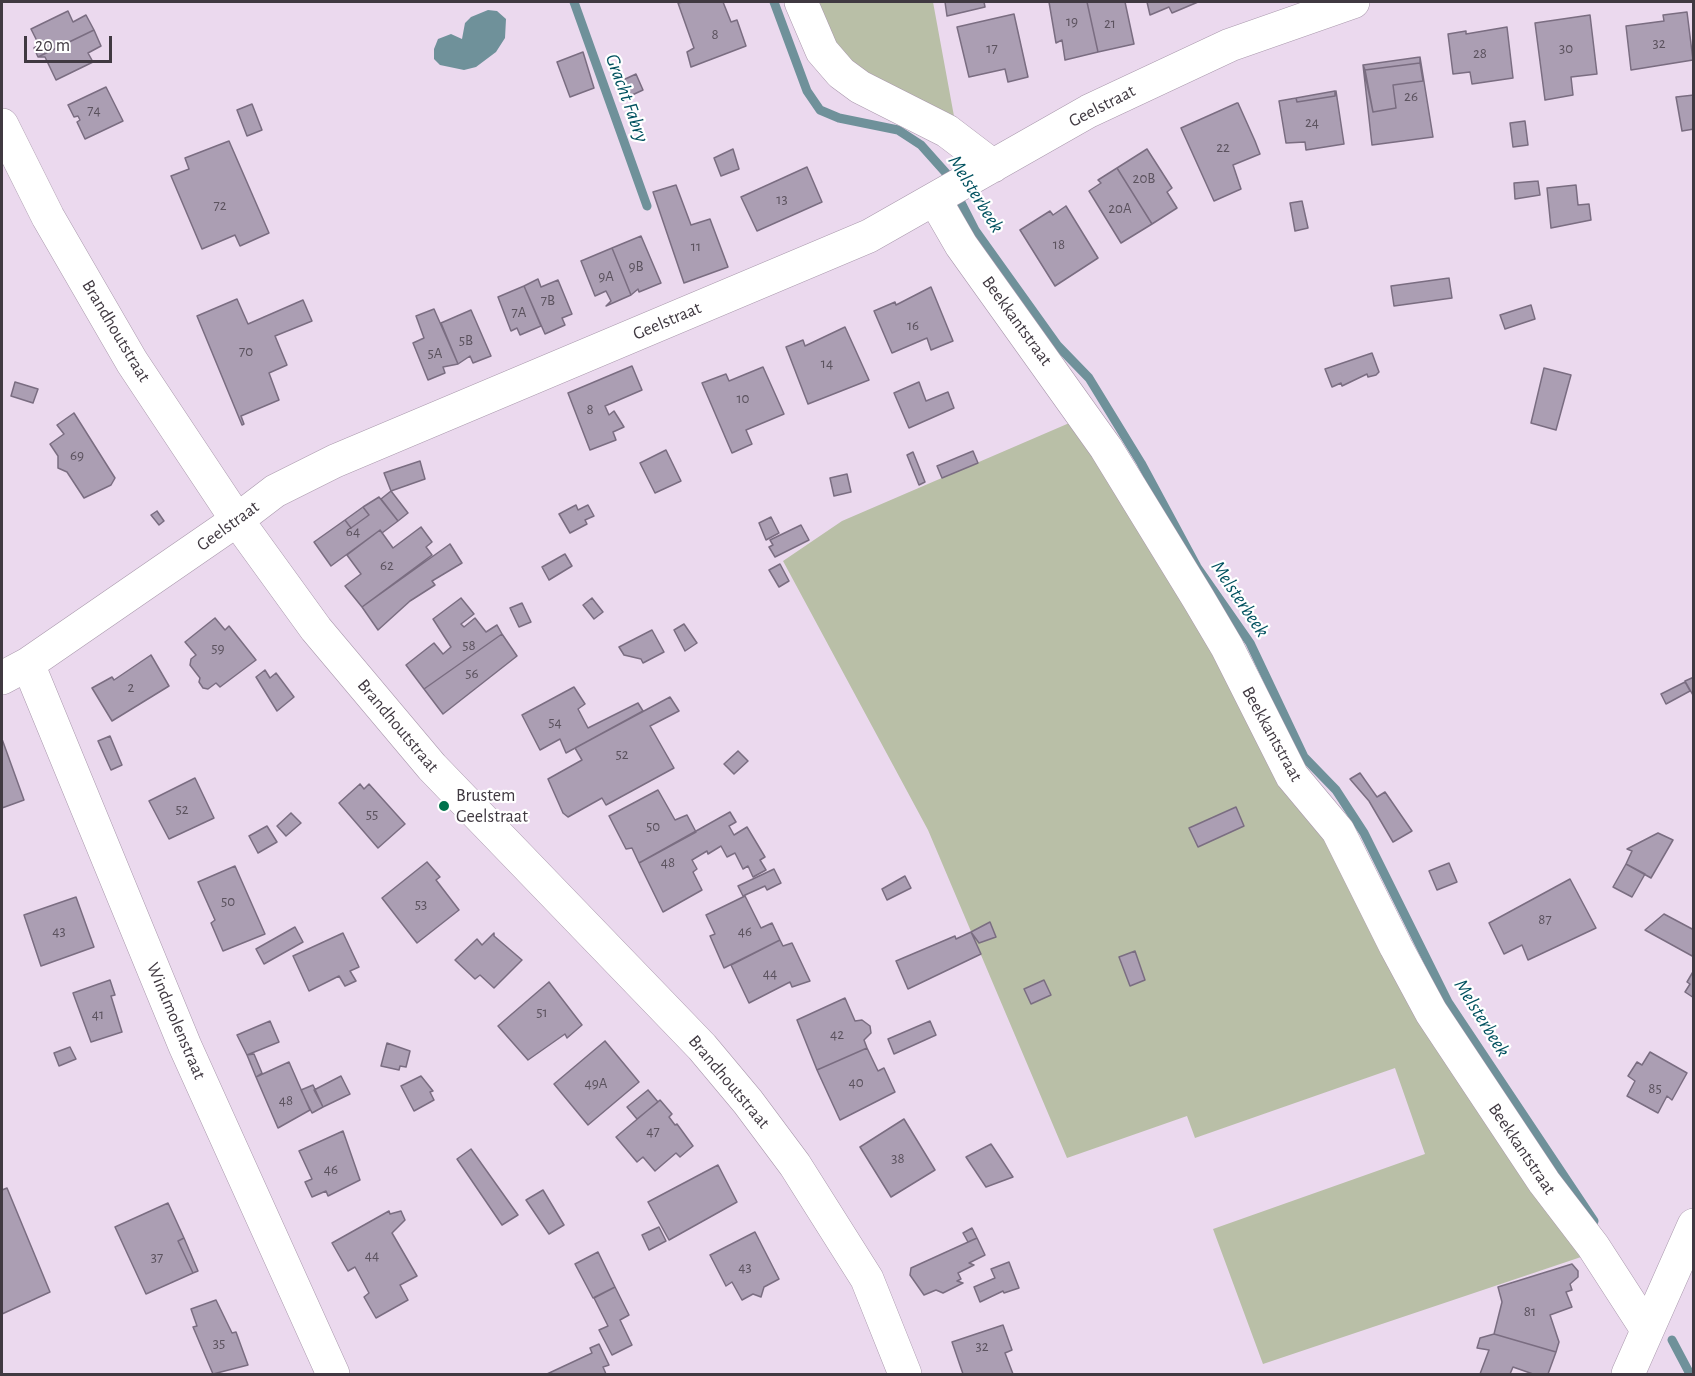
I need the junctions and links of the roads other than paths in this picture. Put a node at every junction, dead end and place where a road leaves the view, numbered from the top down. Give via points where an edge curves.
1 (801, 2) edge
2 (1353, 2) edge
3 (2, 125) edge
4 (993, 166) junction
5 (949, 192) junction
6 (237, 520) junction
7 (15, 671) edge
8 (1694, 1225) edge
9 (1646, 1328) junction
10 (333, 1374) edge
11 (905, 1374) edge
12 (1628, 1374) edge

1 - 4 street via 822,51 841,73 860,87 947,130
2 - 4 street, Geelstraat via 1230,45 1089,111
3 - 6 street, Brandhoutstraat via 48,216 132,362
4 - 5 street, Geelstraat
5 - 6 street, Geelstraat via 869,236 335,461 276,491
5 - 9 street, Beekkantstraat via 961,245 1106,448 1192,588 1227,647 1292,776 1338,831 1431,1012
6 - 7 street, Geelstraat
6 - 11 street, Brandhoutstraat via 316,628 432,767 671,1015 748,1102 819,1200 867,1280
7 - 10 street, Windmolenstraat
8 - 9 street
9 - 12 street

